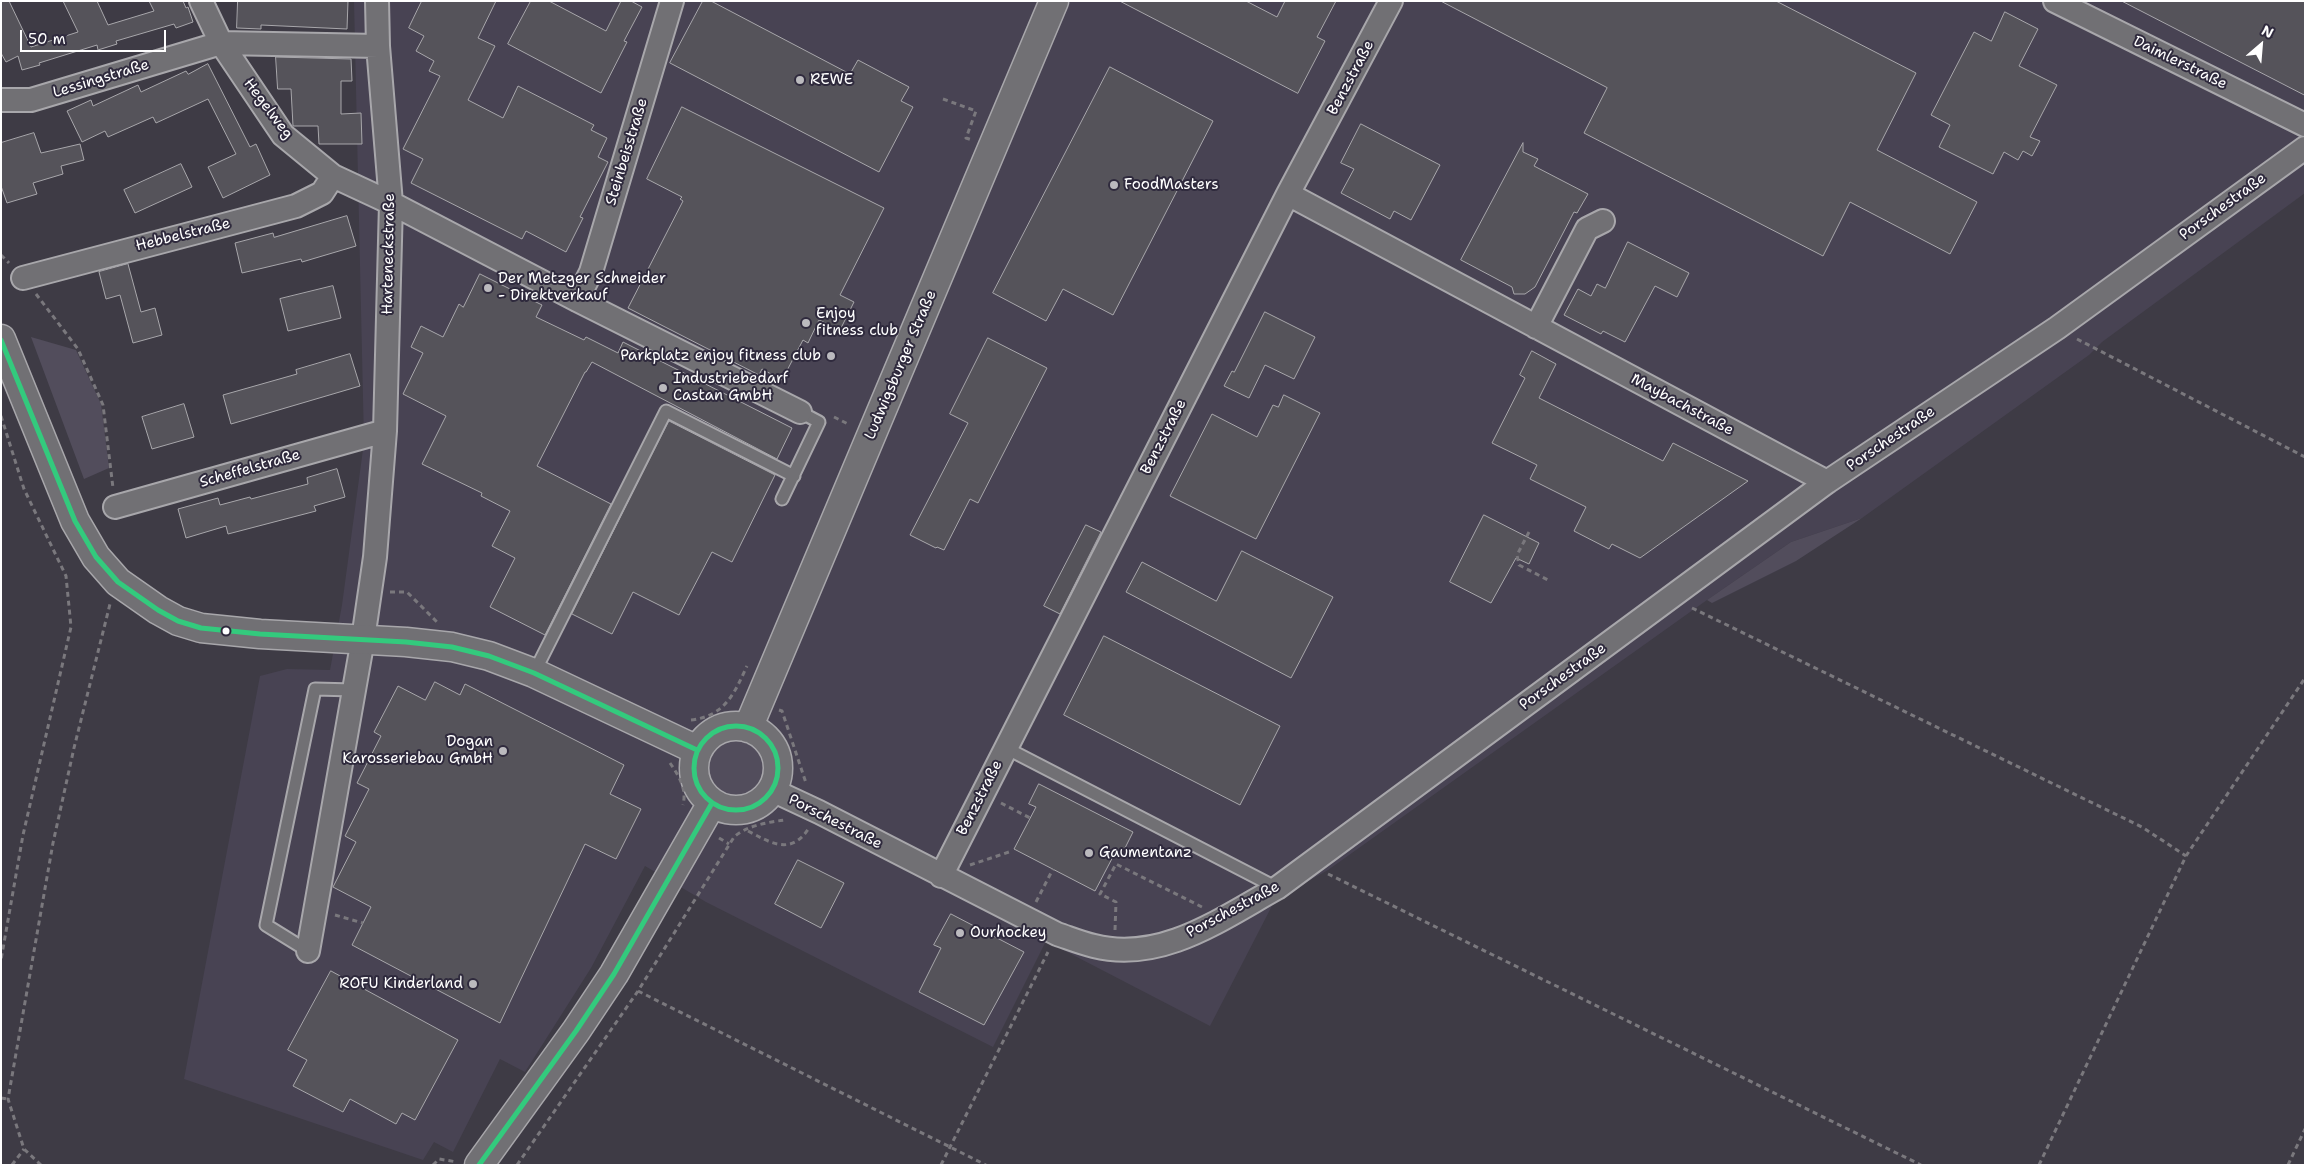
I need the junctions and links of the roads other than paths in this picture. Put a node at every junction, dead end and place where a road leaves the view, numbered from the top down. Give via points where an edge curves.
1 (201, 1) edge
2 (376, 1) edge
3 (672, 1) edge
4 (1054, 1) edge
5 (1391, 1) edge
6 (2055, 1) edge
7 (221, 43) junction
8 (378, 46) junction
9 (1, 100) edge
10 (2305, 125) edge
11 (2305, 148) edge
12 (334, 176) junction
13 (1288, 194) junction
14 (391, 203) junction
15 (1603, 221) dead end
16 (23, 278) road end
17 (577, 300) junction
18 (1536, 327) junction
19 (1, 339) edge
20 (809, 417) joint
21 (385, 431) junction
22 (794, 476) junction
23 (1827, 482) junction
24 (782, 499) dead end
25 (115, 506) road end
26 (363, 639) junction
27 (534, 672) junction
28 (354, 690) junction
29 (748, 728) junction
30 (685, 737) junction
31 (1006, 748) junction
32 (772, 790) junction
33 (712, 803) junction
34 (941, 876) junction
35 (1277, 888) junction
36 (308, 951) joint
37 (471, 1164) edge

1 - 7 street, Hegelweg
2 - 8 street, Harteneckstraße
3 - 17 street, Steinbeisstraße via 590,272
4 - 29 main road, Ludwigsburger Straße via 746,698
5 - 13 street, Benzstraße
6 - 10 street, Daimlerstraße
7 - 8 street, Lessingstraße
7 - 9 street, Lessingstraße via 31,100
7 - 12 street, Hegelweg via 284,135
8 - 14 street, Harteneckstraße
11 - 23 street, Porschestraße via 2057,328
12 - 14 street, Hegelweg
12 - 16 street, Hebbelstraße via 322,193 296,206
13 - 18 street, Maybachstraße
13 - 31 street, Benzstraße
14 - 17 street
14 - 21 street, Harteneckstraße
15 - 18 street via 1587,229
17 - 20 street
18 - 23 street, Maybachstraße
19 - 26 main road via 75,521 96,557 118,582 178,621 201,628
20 - 22 lane
21 - 25 street, Scheffelstraße
21 - 26 street, Harteneckstraße via 375,557
22 - 24 lane
22 - 27 lane via 666,411
23 - 35 street, Porschestraße
26 - 27 main road via 452,647
26 - 28 street, Harteneckstraße
27 - 30 main road
28 - 36 street, Harteneckstraße
28 - 36 lane via 315,689 266,926
29 - 30 main road via 735,726 711,734
29 - 32 main road via 768,741 776,754 777,777
30 - 33 main road via 694,762 696,784
31 - 34 street, Benzstraße
31 - 35 lane
32 - 33 main road via 756,805 746,809 731,810
32 - 34 street, Porschestraße
33 - 37 main road via 614,974 576,1031
34 - 35 street, Porschestraße via 1057,934 1095,946 1132,950 1198,933

